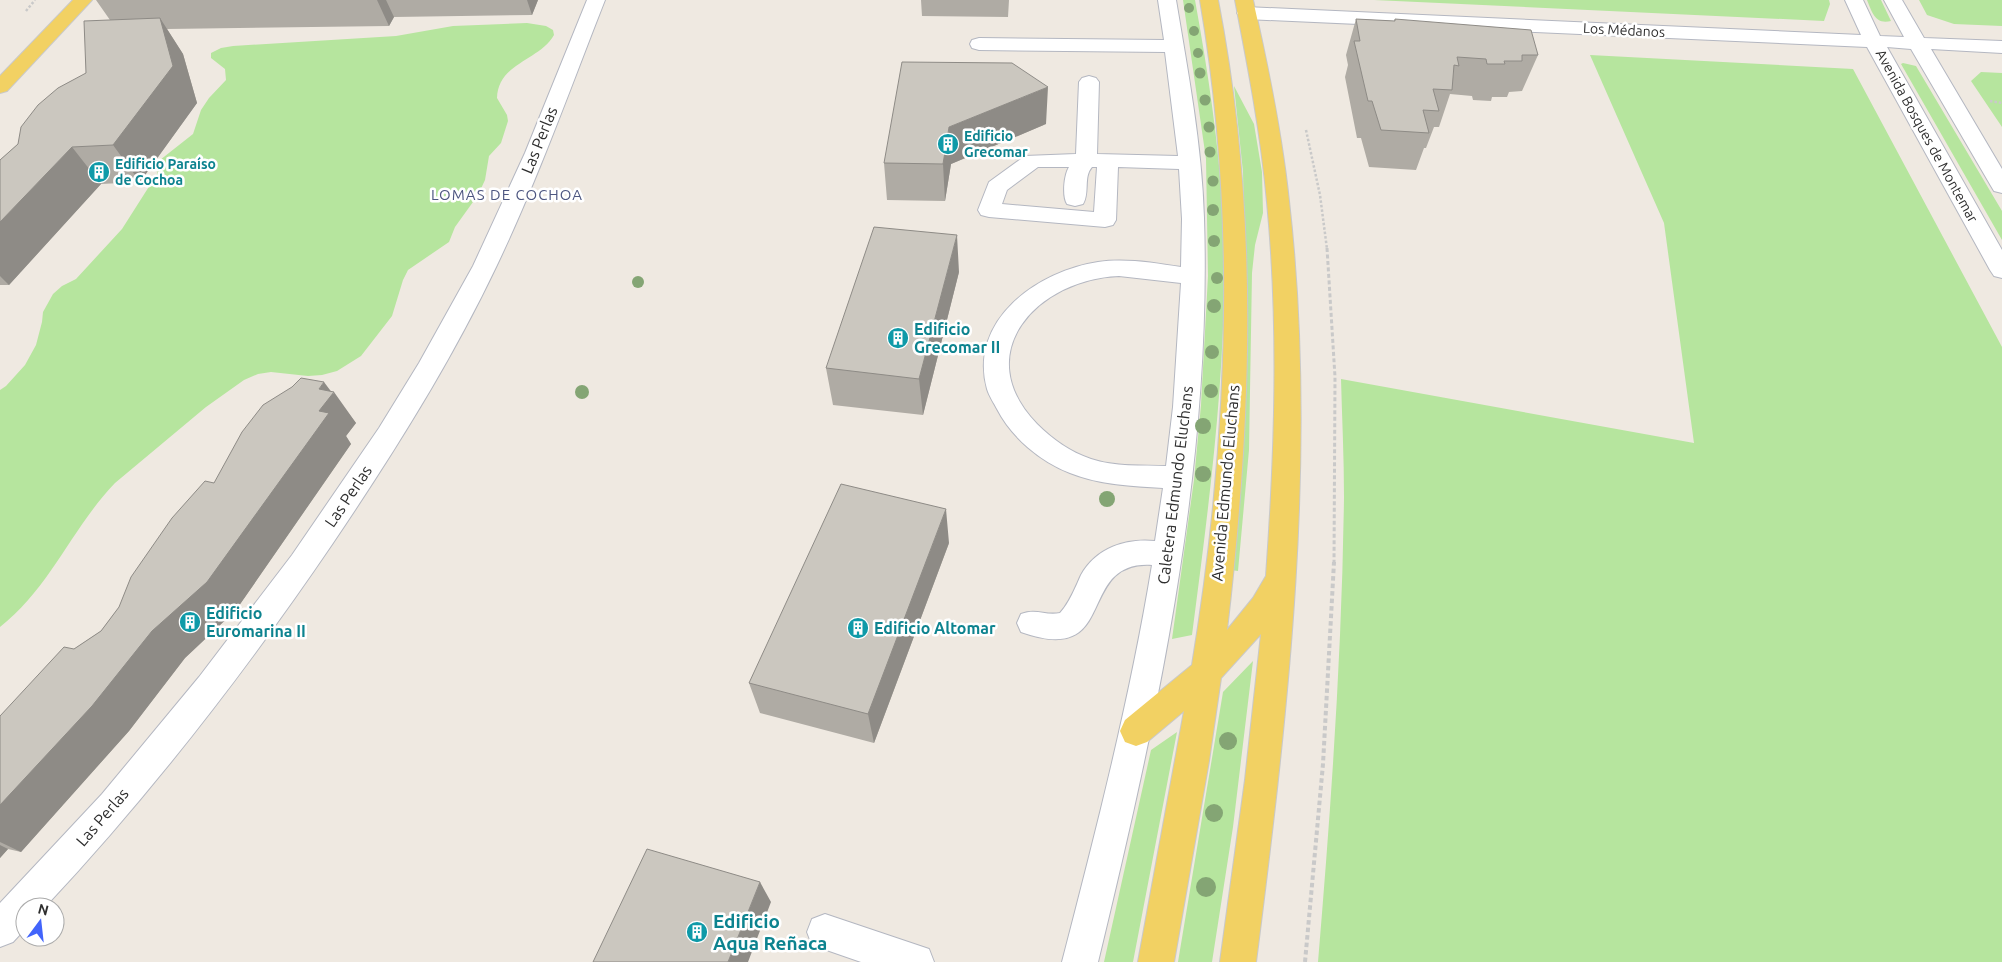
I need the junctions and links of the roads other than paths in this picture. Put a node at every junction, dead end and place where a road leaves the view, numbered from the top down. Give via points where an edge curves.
1 (84, 0) edge
2 (596, 0) edge
3 (1167, 0) edge
4 (1209, 0) edge
5 (1854, 0) edge
6 (1893, 0) edge
7 (1245, 6) edge
8 (1874, 42) junction
9 (979, 44) dead end
10 (1917, 44) junction
11 (1174, 46) junction
12 (2002, 47) edge
13 (1089, 82) dead end
14 (0, 87) edge
15 (1086, 160) junction
16 (1108, 160) junction
17 (1190, 163) junction
18 (2002, 186) edge
19 (1075, 199) dead end
20 (2002, 270) edge
21 (1193, 276) junction
22 (1179, 478) junction
23 (1168, 555) junction
24 (1280, 578) junction
25 (1032, 623) dead end
26 (1206, 673) junction
27 (1136, 732) junction
28 (0, 929) edge
29 (825, 932) dead end
30 (893, 958) edge
31 (1080, 962) edge
32 (1156, 962) edge
33 (1238, 962) edge

1 - 14 main road
2 - 28 street, Las Perlas via 498,238 424,378 369,466 217,678 112,807
3 - 11 street, Caletera Edmundo Eluchans
4 - 26 main road, Avenida Edmundo Eluchans via 1223,78 1230,145 1236,310 1233,412
5 - 8 street, Avenida Bosques de Montemar
6 - 10 street
7 - 8 street, Los Médanos
7 - 24 main road via 1272,148 1281,231 1286,327 1286,440
8 - 10 street, Los Médanos
8 - 20 street, Avenida Bosques de Montemar
9 - 11 street
10 - 12 street, Los Médanos
10 - 18 street
11 - 17 street, Caletera Edmundo Eluchans
13 - 15 street
15 - 16 street
15 - 16 street via 1033,160 997,187 989,210 1105,220
15 - 19 street via 1078,171
16 - 17 street
17 - 21 street, Caletera Edmundo Eluchans
21 - 22 street, Caletera Edmundo Eluchans
21 - 22 street via 1121,267 1094,270 1069,278 1047,287 1027,301 1002,335 996,356 1002,396 1012,415 1046,448 1095,471
22 - 23 street, Caletera Edmundo Eluchans
23 - 25 street via 1145,551 1123,554 1100,571 1076,618 1057,628 1044,628
23 - 27 street, Caletera Edmundo Eluchans
24 - 26 main road via 1263,610 1240,640
24 - 33 main road via 1262,789
26 - 27 main road
26 - 32 main road, Avenida Edmundo Eluchans via 1178,850
27 - 31 street, Caletera Edmundo Eluchans
29 - 30 street

